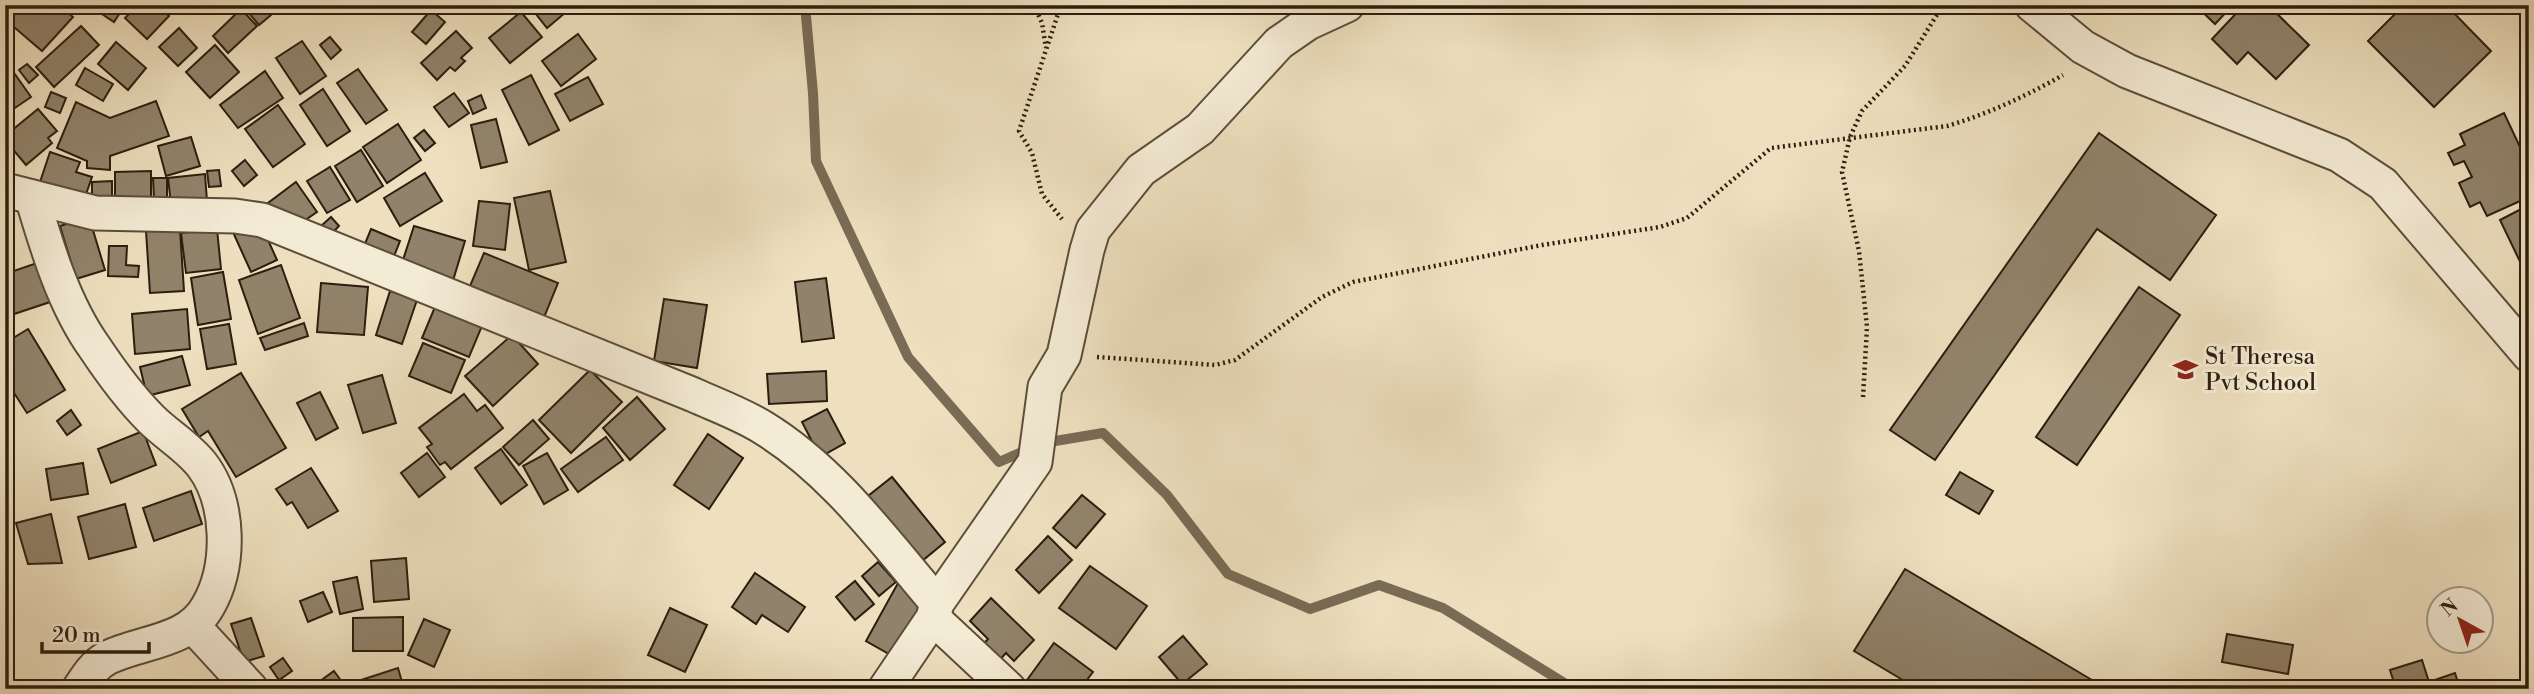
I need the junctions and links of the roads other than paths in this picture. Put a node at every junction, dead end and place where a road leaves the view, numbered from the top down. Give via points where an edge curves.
1 (1347, 5) edge
2 (2032, 5) edge
3 (19, 193) edge
4 (2529, 355) edge
5 (935, 610) junction
6 (193, 626) junction
7 (79, 689) edge
8 (251, 689) edge
9 (885, 689) edge
10 (1009, 689) edge

1 - 5 street via 1307,23 1279,43 1200,129 1141,170 1093,230 1064,355 1045,387 1035,463
2 - 4 street via 2083,47 2127,71 2339,155 2364,170 2382,184
3 - 5 street via 103,214 262,219 694,395 762,427 827,478 852,503
3 - 6 street via 48,246 87,337 150,418 201,463 215,485 224,536 220,575 209,606
5 - 9 street
5 - 10 street
6 - 7 street via 107,658 90,671
6 - 8 street

